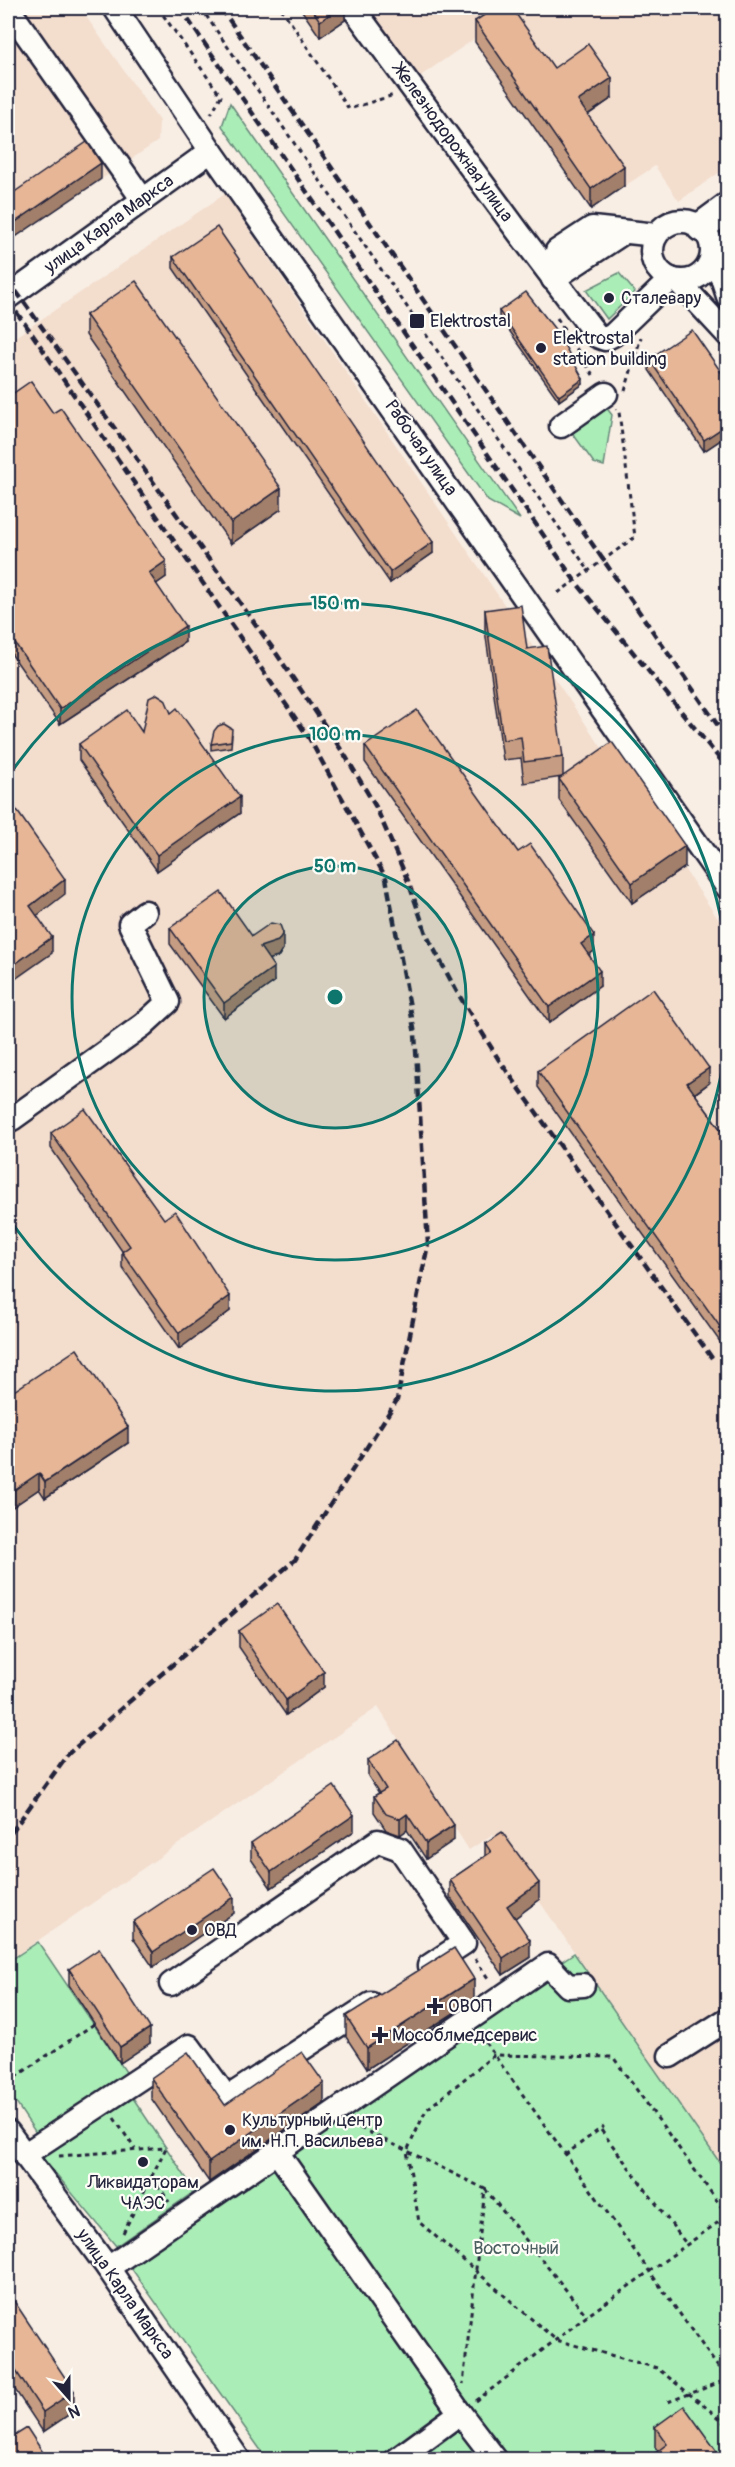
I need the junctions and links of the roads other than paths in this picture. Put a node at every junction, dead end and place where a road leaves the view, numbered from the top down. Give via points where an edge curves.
1 (8, 8) edge
2 (115, 8) edge
3 (353, 8) edge
4 (211, 151) junction
5 (143, 200) junction
6 (728, 207) edge
7 (656, 235) junction
8 (707, 237) junction
9 (554, 279) junction
10 (674, 280) junction
11 (728, 296) edge
12 (8, 297) edge
13 (728, 335) edge
14 (618, 400) road end
15 (561, 426) dead end
16 (728, 888) edge
17 (145, 912) dead end
18 (9, 1118) edge
19 (415, 1975) edge
20 (171, 1984) dead end
21 (583, 1985) dead end
22 (385, 1995) edge
23 (728, 2019) edge
24 (670, 2056) dead end
25 (8, 2132) edge
26 (277, 2152) junction
27 (24, 2155) junction
28 (108, 2268) junction
29 (460, 2413) junction
30 (239, 2460) edge
31 (396, 2460) edge
32 (496, 2460) edge

1 - 5 street
2 - 4 street, Рабочая улица
3 - 9 street, Железнодорожная улица
4 - 5 street, улица Карла Маркса
4 - 16 street, Рабочая улица
5 - 12 street, улица Карла Маркса
6 - 8 main road
7 - 8 street via 685,220
7 - 9 street via 592,228 557,251
7 - 10 street via 653,260 657,268
8 - 10 street via 711,262 694,279
8 - 11 street
9 - 10 street, Железнодорожная улица via 590,330 605,339
10 - 13 street
14 - 15 street
17 - 18 street via 130,924 168,1002 143,1025
19 - 20 street via 464,1943 400,1849 378,1841
21 - 26 street via 568,1986 548,1965
22 - 27 street via 227,2098 189,2046
23 - 24 street
25 - 27 street, улица Карла Маркса
26 - 28 street
26 - 29 street
27 - 28 street, улица Карла Маркса
28 - 30 street, улица Карла Маркса
29 - 31 street
29 - 32 street

